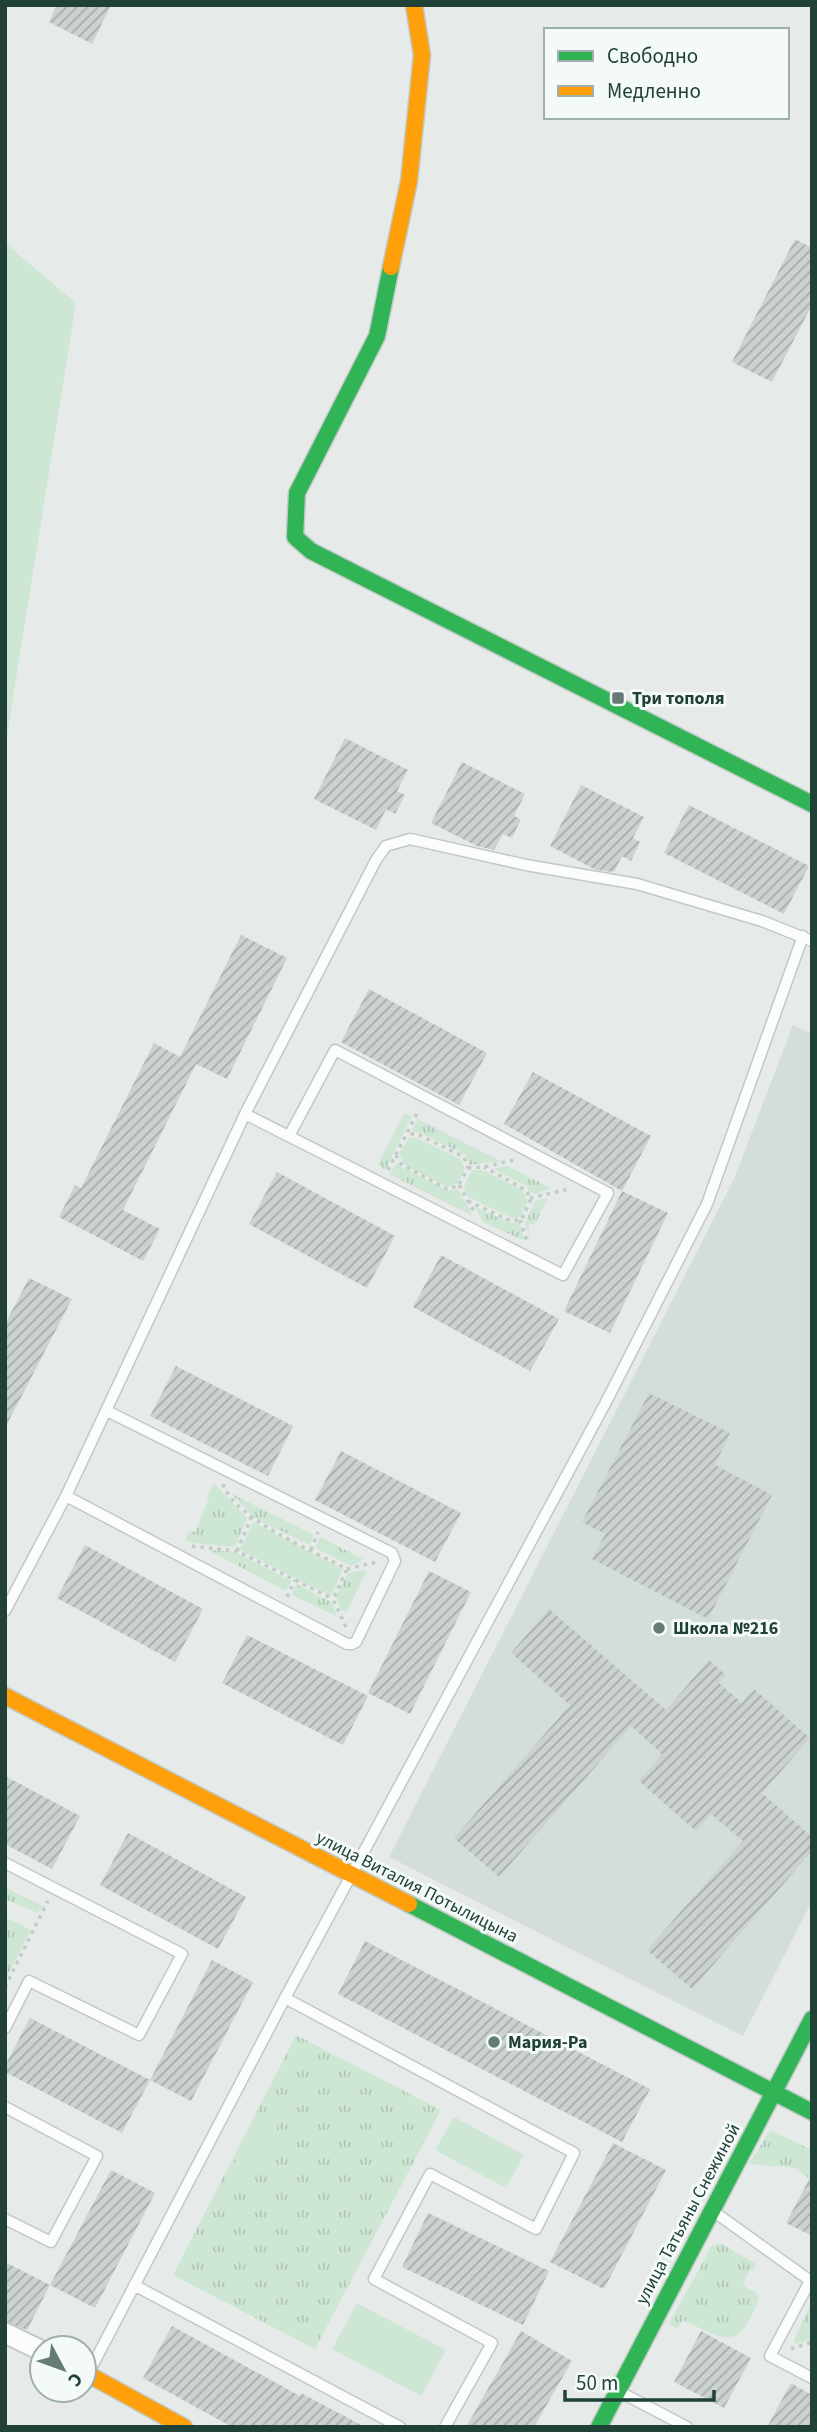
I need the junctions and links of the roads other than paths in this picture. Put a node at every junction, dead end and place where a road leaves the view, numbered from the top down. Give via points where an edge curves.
1 (414, 5) edge
2 (812, 804) edge
3 (807, 939) edge
4 (246, 1114) junction
5 (289, 1136) junction
6 (107, 1411) junction
7 (66, 1496) junction
8 (5, 1611) edge
9 (5, 1696) edge
10 (5, 1863) edge
11 (352, 1875) junction
12 (285, 1998) junction
13 (812, 2020) edge
14 (5, 2028) edge
15 (773, 2092) junction
16 (5, 2107) edge
17 (812, 2112) edge
18 (712, 2211) junction
19 (5, 2219) edge
20 (811, 2282) edge
21 (134, 2285) junction
22 (5, 2333) edge
23 (28, 2344) edge
24 (98, 2351) edge
25 (812, 2378) edge
26 (98, 2380) edge
27 (616, 2390) junction
28 (184, 2427) edge
29 (400, 2427) edge
30 (445, 2427) edge
31 (599, 2427) edge
32 (687, 2427) edge

1 - 2 street via 422,55 410,181 377,336 297,493 295,537 311,551
3 - 4 lane via 637,884 410,839 386,846
3 - 11 lane via 707,1204
4 - 5 lane
4 - 6 lane
5 - 5 lane via 563,1275 608,1193 335,1050
6 - 7 lane
6 - 7 lane via 390,1551 395,1558 355,1644 347,1644
7 - 8 lane
9 - 11 street, улица Виталия Потылицына
10 - 14 lane via 182,1954 139,2035 29,1980
11 - 12 lane
11 - 15 street, улица Виталия Потылицына
12 - 21 lane
12 - 30 lane via 574,2153 536,2230 430,2174 374,2280 492,2343
13 - 15 street, улица Татьяны Снежиной
15 - 17 street, улица Виталия Потылицына
15 - 18 street, улица Татьяны Снежиной
16 - 19 lane via 97,2156 51,2242
18 - 20 lane
18 - 27 street, улица Татьяны Снежиной
20 - 25 lane via 770,2356
21 - 24 lane
21 - 29 lane
22 - 23 street
26 - 28 street
27 - 31 street, улица Татьяны Снежиной
27 - 32 lane

